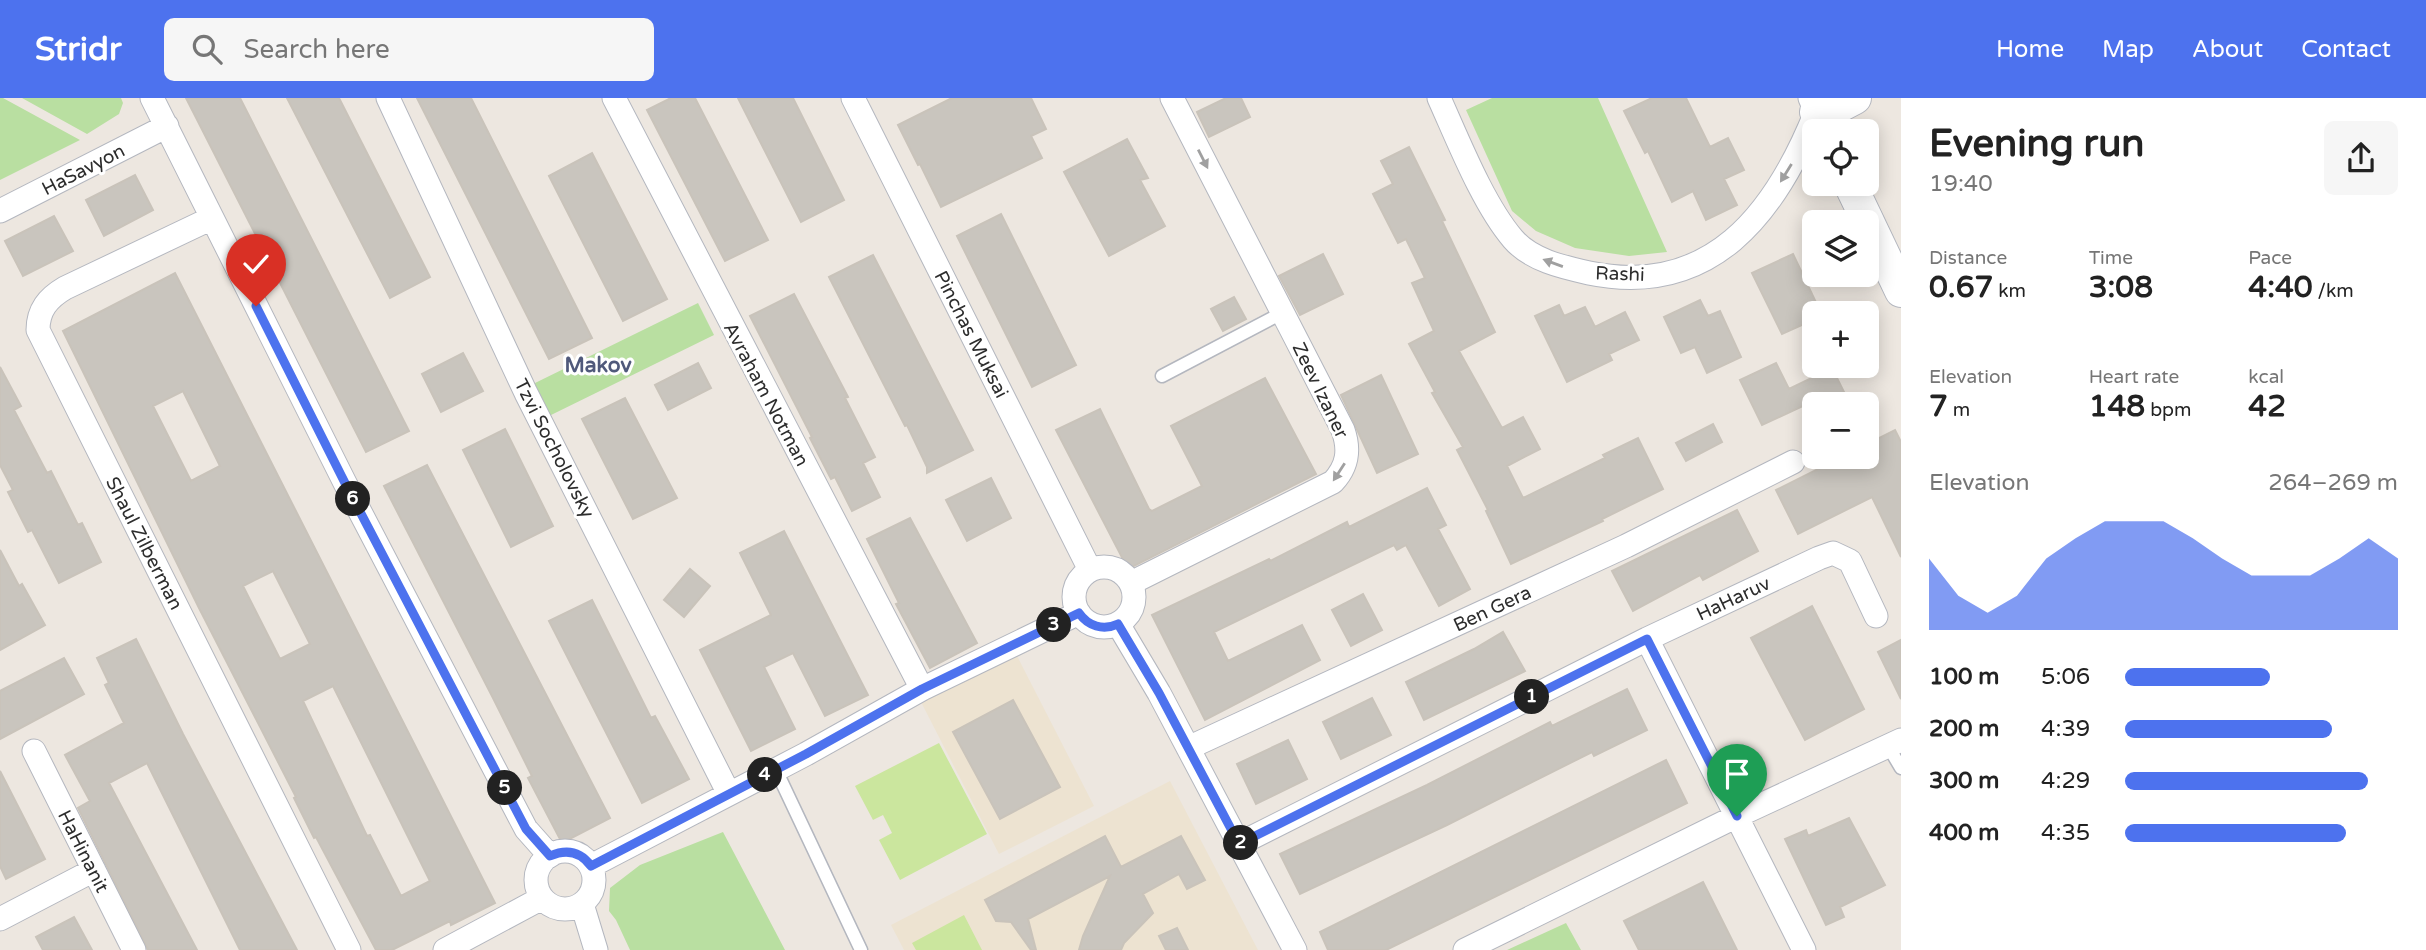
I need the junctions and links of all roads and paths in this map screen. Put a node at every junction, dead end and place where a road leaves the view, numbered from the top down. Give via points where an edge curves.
1 (152, 98) edge
2 (388, 98) edge
3 (614, 98) edge
4 (854, 98) edge
5 (1172, 98) edge
6 (1439, 98) edge
7 (1856, 98) edge
8 (1819, 110) edge
9 (167, 126) junction
10 (1856, 196) edge
11 (0, 212) edge
12 (212, 218) junction
13 (1901, 291) edge
14 (1282, 313) junction
15 (1162, 376) dead end
16 (1793, 462) dead end
17 (1090, 570) junction
18 (1131, 583) junction
19 (1079, 613) junction
20 (1876, 616) dead end
21 (1118, 624) junction
22 (1647, 639) junction
23 (922, 689) junction
24 (1895, 743) edge
25 (1188, 748) junction
26 (34, 751) dead end
27 (1901, 768) edge
28 (776, 770) junction
29 (729, 794) junction
30 (1737, 816) junction
31 (1239, 844) junction
32 (550, 856) junction
33 (591, 866) junction
34 (94, 870) junction
35 (542, 898) junction
36 (582, 904) junction
37 (0, 919) edge
38 (134, 950) edge
39 (349, 950) edge
40 (445, 950) edge
41 (596, 950) edge
42 (862, 950) edge
43 (1295, 950) edge
44 (1465, 950) edge
45 (1804, 950) edge

1 - 9 street
2 - 29 street, Tzvi Socholovsky via 526,393
3 - 23 street, Avraham Notman
4 - 17 street, Pinchas Muksai
5 -> 14 street, Zeev Izaner
8 -> 6 street, Rashi via 1769,200 1719,252 1648,276 1601,275 1554,265 1513,240 1485,194
7 - 8 street
9 - 11 street, HaSavyon
9 - 12 street
10 - 13 street
12 - 32 street via 526,829
12 - 39 street, Shaul Zilberman via 51,297 38,318 38,330
14 - 15 lane
14 -> 18 street, Zeev Izaner via 1343,430 1348,448 1345,466 1333,482
16 - 25 street, Ben Gera via 1626,546
17 - 18 street via 1117,569
17 - 19 street via 1074,592
18 - 21 street via 1133,607
19 - 21 street via 1099,627
19 - 23 street
20 - 22 street, HaHaruv via 1850,561 1833,553
21 - 25 street
22 - 30 street
22 - 31 street, HaHaruv
23 - 28 street
24 - 27 lane
24 - 30 street
25 - 31 street
26 - 34 street, HaHinanit
28 - 29 street
28 - 42 lane
29 - 33 street
30 - 44 street
30 - 45 street
31 - 43 street
32 - 33 street via 568,851
32 - 35 street via 536,880
33 - 36 street via 593,891
34 - 37 street
34 - 38 street, HaHinanit
35 - 36 street via 566,910
35 - 40 street
36 - 41 street

